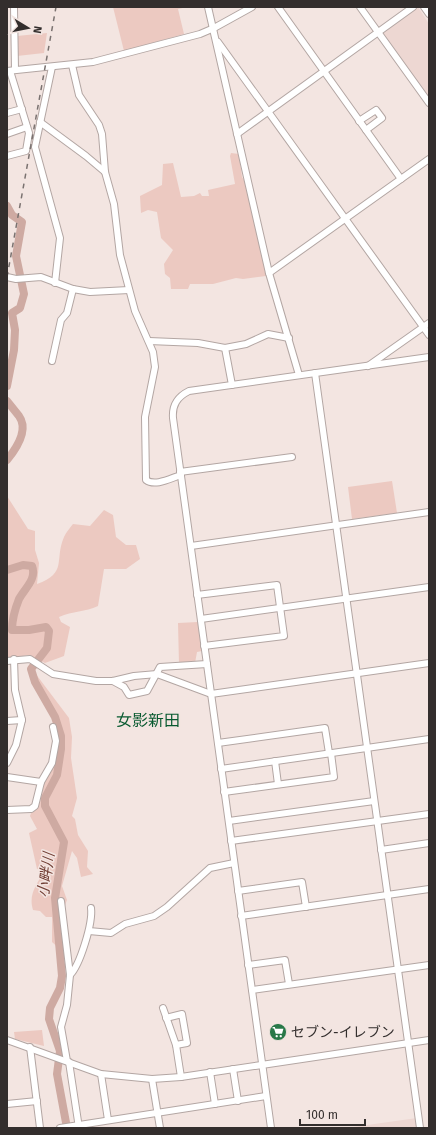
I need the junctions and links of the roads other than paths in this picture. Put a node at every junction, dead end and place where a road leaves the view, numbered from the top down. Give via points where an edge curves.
1 (14, 7) edge
2 (208, 7) edge
3 (252, 7) edge
4 (278, 7) edge
5 (360, 7) edge
6 (413, 7) edge
7 (424, 7) edge
8 (429, 14) edge
9 (214, 28) junction
10 (378, 33) junction
11 (216, 39) junction
12 (72, 65) junction
13 (52, 67) junction
14 (11, 71) edge
15 (324, 71) junction
16 (429, 103) edge
17 (22, 109) junction
18 (267, 112) junction
19 (7, 113) edge
20 (359, 121) junction
21 (40, 122) junction
22 (27, 128) junction
23 (366, 130) junction
24 (7, 134) edge
25 (237, 134) junction
26 (7, 156) edge
27 (429, 159) edge
28 (105, 172) junction
29 (401, 179) junction
30 (346, 219) junction
31 (269, 273) junction
32 (7, 277) edge
33 (55, 283) junction
34 (72, 289) junction
35 (129, 290) junction
36 (426, 325) edge
37 (429, 335) edge
38 (289, 338) junction
39 (149, 341) junction
40 (225, 348) junction
41 (429, 357) edge
42 (52, 361) dead end
43 (367, 367) junction
44 (315, 373) junction
45 (299, 375) junction
46 (232, 385) junction
47 (292, 457) dead end
48 (180, 474) junction
49 (429, 512) edge
50 (336, 525) junction
51 (190, 546) junction
52 (429, 588) edge
53 (197, 595) junction
54 (346, 599) junction
55 (280, 608) junction
56 (201, 619) junction
57 (204, 646) junction
58 (14, 659) junction
59 (7, 661) edge
60 (429, 663) edge
61 (207, 664) junction
62 (357, 673) junction
63 (157, 674) junction
64 (113, 681) junction
65 (211, 694) junction
66 (22, 720) junction
67 (7, 721) edge
68 (52, 727) dead end
69 (429, 739) edge
70 (218, 743) junction
71 (367, 748) junction
72 (330, 753) junction
73 (275, 761) junction
74 (7, 763) edge
75 (221, 769) junction
76 (7, 777) edge
77 (41, 782) junction
78 (278, 784) junction
79 (224, 792) junction
80 (374, 801) junction
81 (7, 810) edge
82 (429, 814) edge
83 (229, 821) junction
84 (377, 821) junction
85 (231, 841) junction
86 (429, 842) edge
87 (381, 850) junction
88 (234, 863) junction
89 (429, 890) edge
90 (238, 891) junction
91 (387, 896) junction
92 (62, 901) dead end
93 (306, 907) junction
94 (91, 908) dead end
95 (242, 916) junction
96 (89, 931) junction
97 (248, 965) junction
98 (429, 965) edge
99 (398, 969) junction
100 (70, 976) junction
101 (289, 984) junction
102 (252, 990) junction
103 (163, 1008) dead end
104 (166, 1018) junction
105 (7, 1040) edge
106 (429, 1040) edge
107 (408, 1042) junction
108 (176, 1045) junction
109 (30, 1047) junction
110 (67, 1061) junction
111 (262, 1064) junction
112 (233, 1069) junction
113 (210, 1072) junction
114 (101, 1074) junction
115 (181, 1077) junction
116 (152, 1079) junction
117 (266, 1096) junction
118 (37, 1101) junction
119 (238, 1101) junction
120 (7, 1104) edge
121 (215, 1104) junction
122 (158, 1113) junction
123 (108, 1120) junction
124 (77, 1126) edge
125 (40, 1128) edge
126 (60, 1128) edge
127 (160, 1128) edge
128 (271, 1128) edge
129 (420, 1128) edge

1 - 14 street
2 - 9 street
3 - 9 street
4 - 15 street
5 - 10 street
6 - 10 street
7 - 8 street
9 - 11 street
9 - 12 street via 93,62
10 - 15 street
10 - 16 street
11 - 18 street
11 - 25 street
12 - 13 street
12 - 28 street via 79,95 102,134
13 - 14 street
13 - 21 street
14 - 17 street
15 - 18 street
15 - 20 street
17 - 19 street
17 - 22 street
18 - 25 street
18 - 30 street
20 - 23 street
20 - 23 street via 376,110 382,118
21 - 28 street
21 - 33 street via 35,147 60,238
22 - 24 street
22 - 26 street via 29,133 26,151
23 - 29 street
25 - 31 street
27 - 29 street
28 - 35 street via 114,204 120,255
29 - 30 street
30 - 31 street
30 - 36 street
31 - 38 street
32 - 33 street via 41,277
33 - 34 street
34 - 35 street via 90,292
34 - 42 street via 67,313 61,320
35 - 39 street via 135,311
36 - 37 street
36 - 43 street
38 - 40 street via 268,334 246,344
38 - 45 street
39 - 40 street via 198,342
39 - 48 street via 155,367 145,417 146,480 157,482
40 - 46 street
41 - 43 street
43 - 44 street
44 - 45 street
44 - 50 street
45 - 46 street
46 - 48 street via 189,391 182,394 175,403 173,418
47 - 48 street
48 - 51 street
49 - 50 street
50 - 51 street
50 - 54 street
51 - 53 street
52 - 54 street
53 - 55 street via 277,584
53 - 56 street
54 - 55 street
54 - 62 street
55 - 56 street
55 - 57 street via 284,636
56 - 57 street
57 - 61 street
58 - 59 street
58 - 64 street via 33,660 53,674
58 - 66 street via 15,690
60 - 62 street
61 - 63 street via 160,667
61 - 65 street
62 - 65 street
62 - 71 street
63 - 64 street
63 - 64 street via 148,691 129,695 124,687
63 - 65 street
65 - 70 street
66 - 67 street
66 - 74 street via 16,745
68 - 77 street via 56,741 52,763
69 - 71 street
70 - 72 street via 325,728
70 - 75 street
71 - 72 street
71 - 80 street
72 - 73 street
72 - 78 street via 334,777
73 - 75 street
73 - 78 street
75 - 79 street
76 - 77 street
77 - 81 street via 35,806 31,809
78 - 79 street
79 - 83 street
80 - 83 street
80 - 84 street
82 - 84 street
83 - 85 street
84 - 85 street
84 - 87 street
85 - 88 street
86 - 87 street
87 - 91 street
88 - 90 street
88 - 96 street via 210,868 154,916 125,924 111,933
89 - 91 street
90 - 93 street via 302,882
90 - 95 street
91 - 93 street
91 - 99 street
92 - 100 street
93 - 95 street
94 - 96 street
95 - 97 street
96 - 100 street
97 - 101 street via 285,960
97 - 102 street
98 - 99 street
99 - 101 street
99 - 107 street
100 - 110 street via 67,1005 61,1021
101 - 102 street
102 - 111 street
103 - 104 street
104 - 108 street
104 - 108 street via 182,1014 187,1043
105 - 109 street
106 - 107 street
107 - 111 street
107 - 129 street
108 - 115 street
109 - 110 street
109 - 118 street
110 - 114 street
110 - 124 street
111 - 112 street
111 - 117 street
112 - 113 street
112 - 119 street
113 - 115 street
113 - 121 street
114 - 116 street
114 - 123 street
115 - 116 street
116 - 122 street
117 - 119 street
117 - 128 street
118 - 120 street
118 - 125 street
119 - 121 street
121 - 122 street
122 - 123 street
122 - 127 street
123 - 124 street
124 - 126 street

